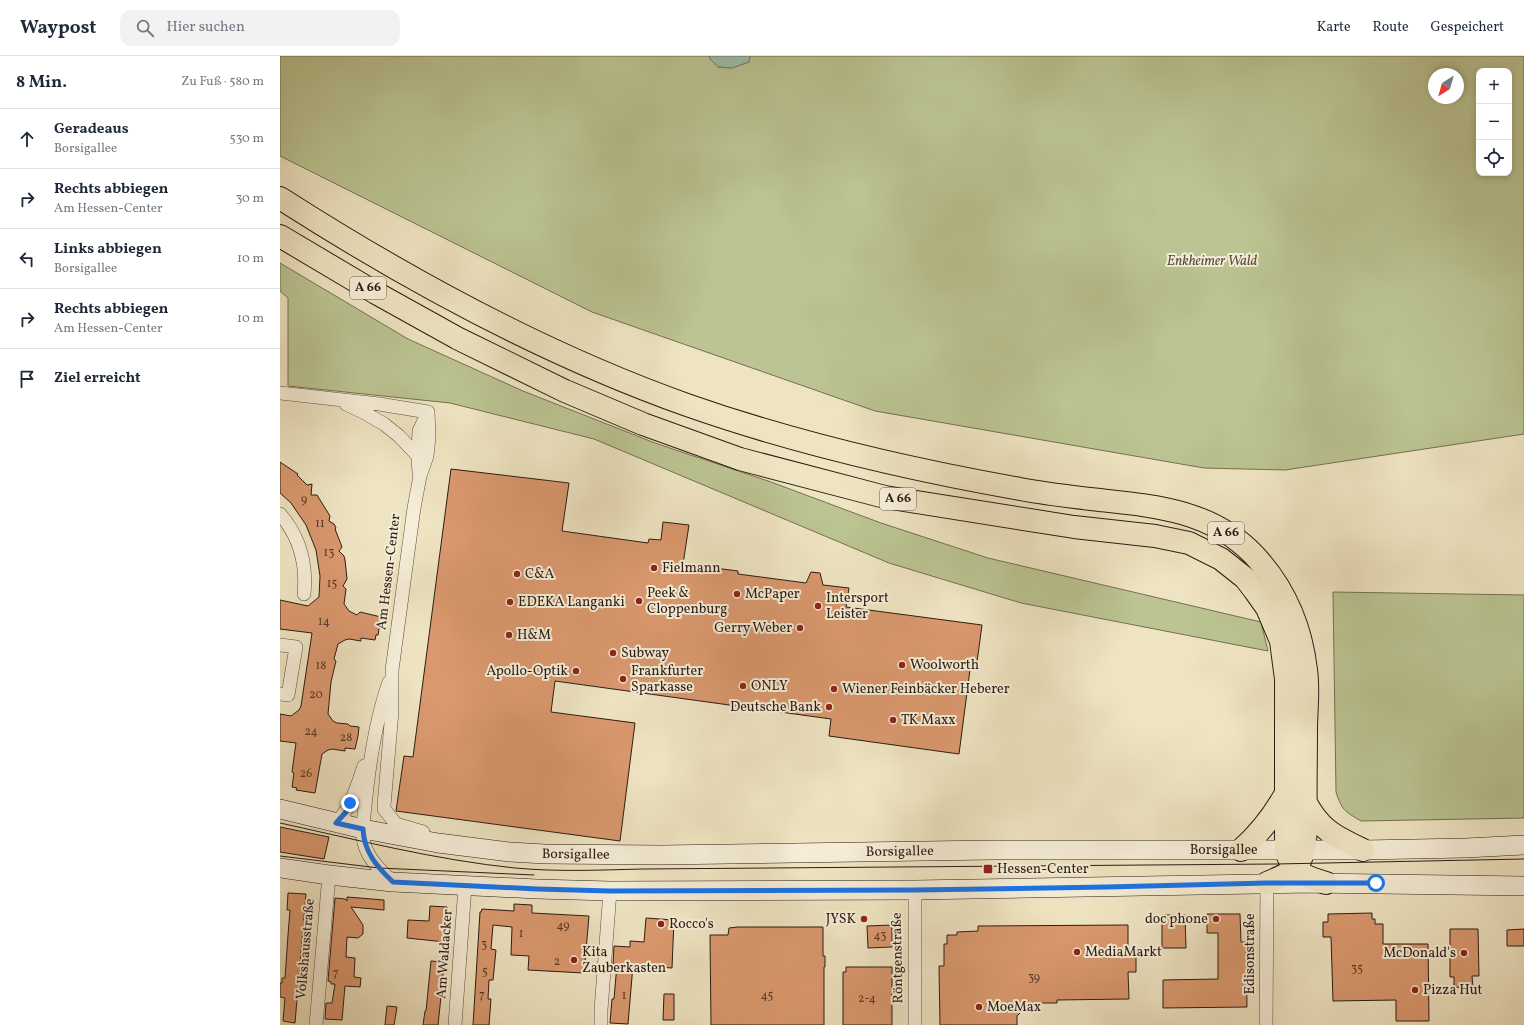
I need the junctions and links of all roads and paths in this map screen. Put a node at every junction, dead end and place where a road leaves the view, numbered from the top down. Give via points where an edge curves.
1 (280, 198) edge
2 (280, 236) edge
3 (280, 393) edge
4 (333, 398) junction
5 (428, 412) junction
6 (418, 456) junction
7 (420, 476) junction
8 (280, 514) edge
9 (304, 594) dead end
10 (280, 645) edge
11 (392, 672) junction
12 (280, 694) edge
13 (374, 740) junction
14 (1295, 798) junction
15 (280, 809) edge
16 (336, 823) junction
17 (363, 829) junction
18 (1524, 845) edge
19 (1242, 850) junction
20 (1363, 850) junction
21 (510, 852) junction
22 (1295, 856) junction
23 (280, 868) edge
24 (329, 875) junction
25 (393, 882) junction
26 (1326, 882) junction
27 (1267, 883) junction
28 (466, 886) junction
29 (1524, 886) edge
30 (915, 890) junction
31 (610, 891) junction
32 (316, 1025) edge
33 (455, 1025) edge
34 (601, 1025) edge
35 (915, 1025) edge
36 (1266, 1025) edge

1 - 14 highway, A 66 via 480,315 559,353 685,404 841,452 1022,489 1170,509 1198,518 1215,527 1246,547 1266,568 1289,604 1298,627 1307,672
2 - 14 highway, A 66 via 450,334 564,391 643,424 740,458 885,497 1189,543 1222,559 1256,591 1267,608 1281,642
3 - 4 street
4 - 5 street
4 - 6 street via 384,424
5 - 6 street, Am Hessen-Center via 419,430
5 - 7 street, Am Hessen-Center via 427,456
6 - 7 street, Am Hessen-Center
7 - 11 street, Am Hessen-Center
8 - 9 street via 300,547 306,579
10 - 12 street via 296,647 288,695
11 - 13 street, Am Hessen-Center via 382,701
11 - 21 street, Am Hessen-Center via 392,711 384,809 396,824
13 - 16 street, Am Hessen-Center via 348,808
13 - 17 street, Am Hessen-Center
14 - 19 highway via 1278,808
14 - 20 highway via 1332,834
14 - 22 highway, A 66
15 - 16 main road, Borsigallee
16 - 17 main road, Borsigallee
17 - 21 main road, Borsigallee via 438,843
17 - 25 street, Am Hessen-Center via 368,852
18 - 20 main road, Borsigallee
19 - 21 main road, Borsigallee via 991,850 661,855
19 - 22 main road, Borsigallee
20 - 22 main road, Borsigallee
22 - 26 highway via 1310,878
22 - 27 highway
23 - 24 main road
24 - 25 main road
24 - 32 street, Volkshausstraße
25 - 28 main road
26 - 27 main road
26 - 29 main road
27 - 30 main road
27 - 36 street, Edisonstraße
28 - 31 main road
28 - 33 street, Am Waldacker
30 - 31 main road
30 - 35 street, Röntgenstraße
31 - 34 street

